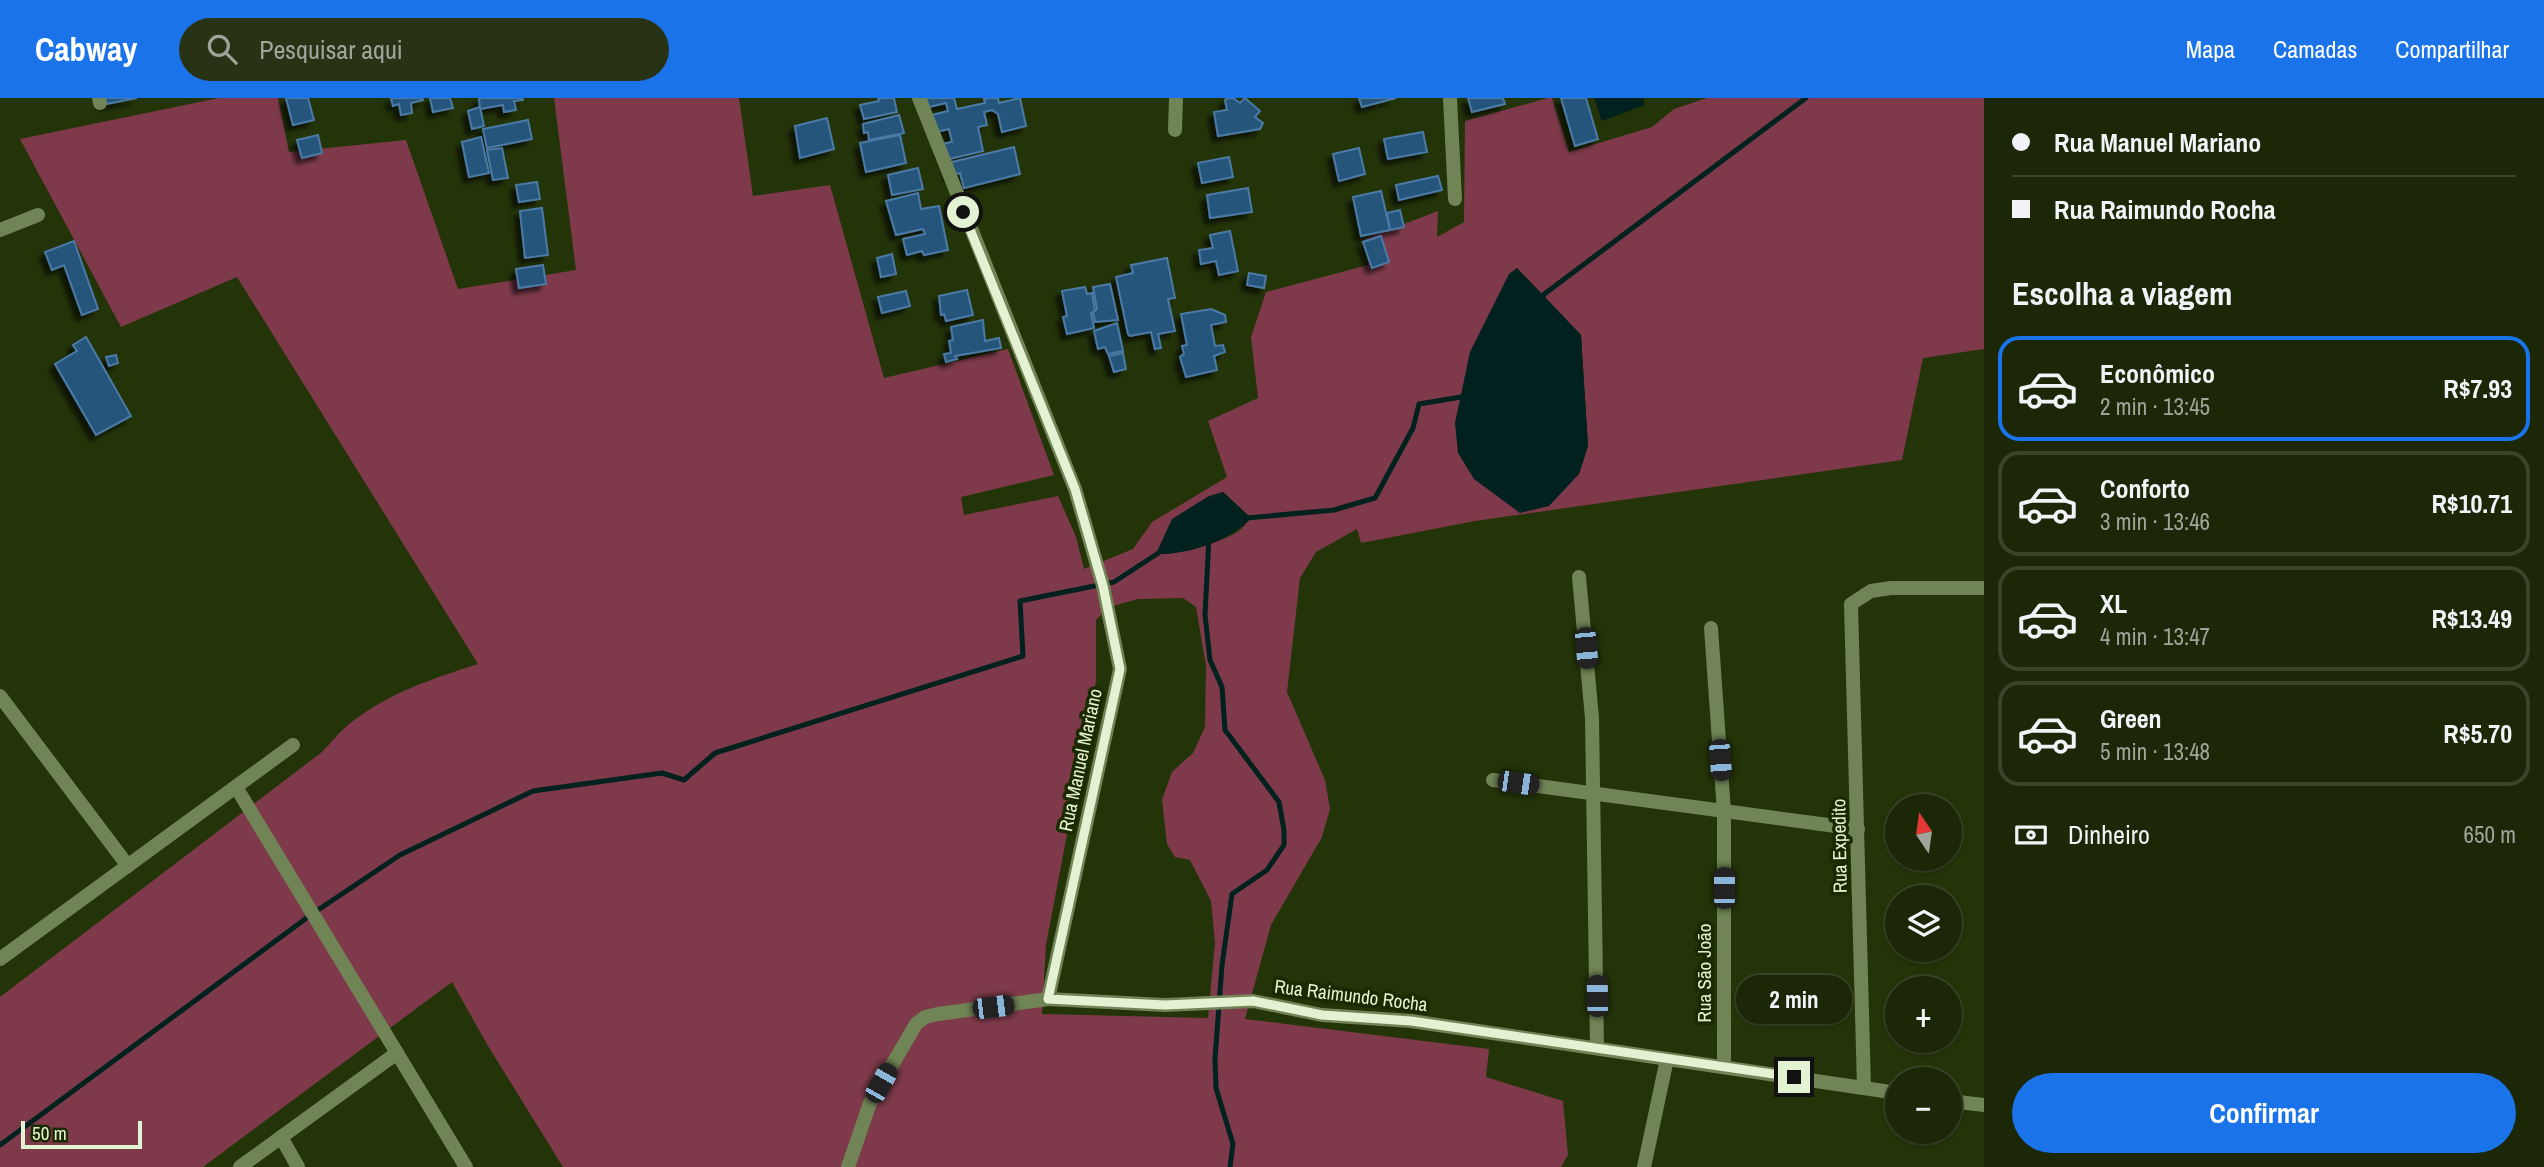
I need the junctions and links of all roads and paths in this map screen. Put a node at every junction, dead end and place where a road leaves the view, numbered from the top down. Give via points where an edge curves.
1 (919, 98) edge
2 (1176, 98) edge
3 (1450, 98) edge
4 (1175, 130) dead end
5 (1455, 199) dead end
6 (38, 215) dead end
7 (0, 230) edge
8 (1579, 577) dead end
9 (1984, 588) edge
10 (1711, 628) dead end
11 (0, 696) edge
12 (293, 745) dead end
13 (1493, 780) dead end
14 (236, 787) junction
15 (1594, 793) junction
16 (1724, 812) junction
17 (1858, 829) junction
18 (128, 866) junction
19 (2, 954) edge
20 (1048, 999) junction
21 (1597, 1047) junction
22 (397, 1053) junction
23 (1667, 1059) junction
24 (1724, 1067) junction
25 (1864, 1088) junction
26 (1885, 1091) edge
27 (1962, 1102) edge
28 (1984, 1105) edge
29 (281, 1138) junction
30 (240, 1167) edge
31 (298, 1167) edge
32 (466, 1167) edge
33 (848, 1167) edge
34 (1644, 1167) edge

1 - 20 street, Rua Manuel Mariano via 1075,489 1103,586 1120,669
2 - 4 street
3 - 5 street
6 - 7 street
8 - 15 street
9 - 17 street, Rua Expedito via 1891,588 1871,591 1852,604
10 - 16 street, Rua São João
11 - 18 street
12 - 14 street
13 - 15 street
14 - 18 street
14 - 22 street
15 - 16 street
15 - 21 street
16 - 17 street
16 - 24 street, Rua São João
17 - 25 street, Rua Expedito
18 - 19 street
20 - 21 street, Rua Raimundo Rocha via 1165,1005 1253,1001 1322,1015 1411,1021
20 - 33 street via 938,1014 916,1024 870,1103
21 - 23 street, Rua Raimundo Rocha
22 - 29 street
22 - 32 street
23 - 24 street, Rua Raimundo Rocha
23 - 34 street
24 - 25 street, Rua Raimundo Rocha
25 - 26 street, Rua Raimundo Rocha
27 - 28 street
29 - 30 street
29 - 31 street

